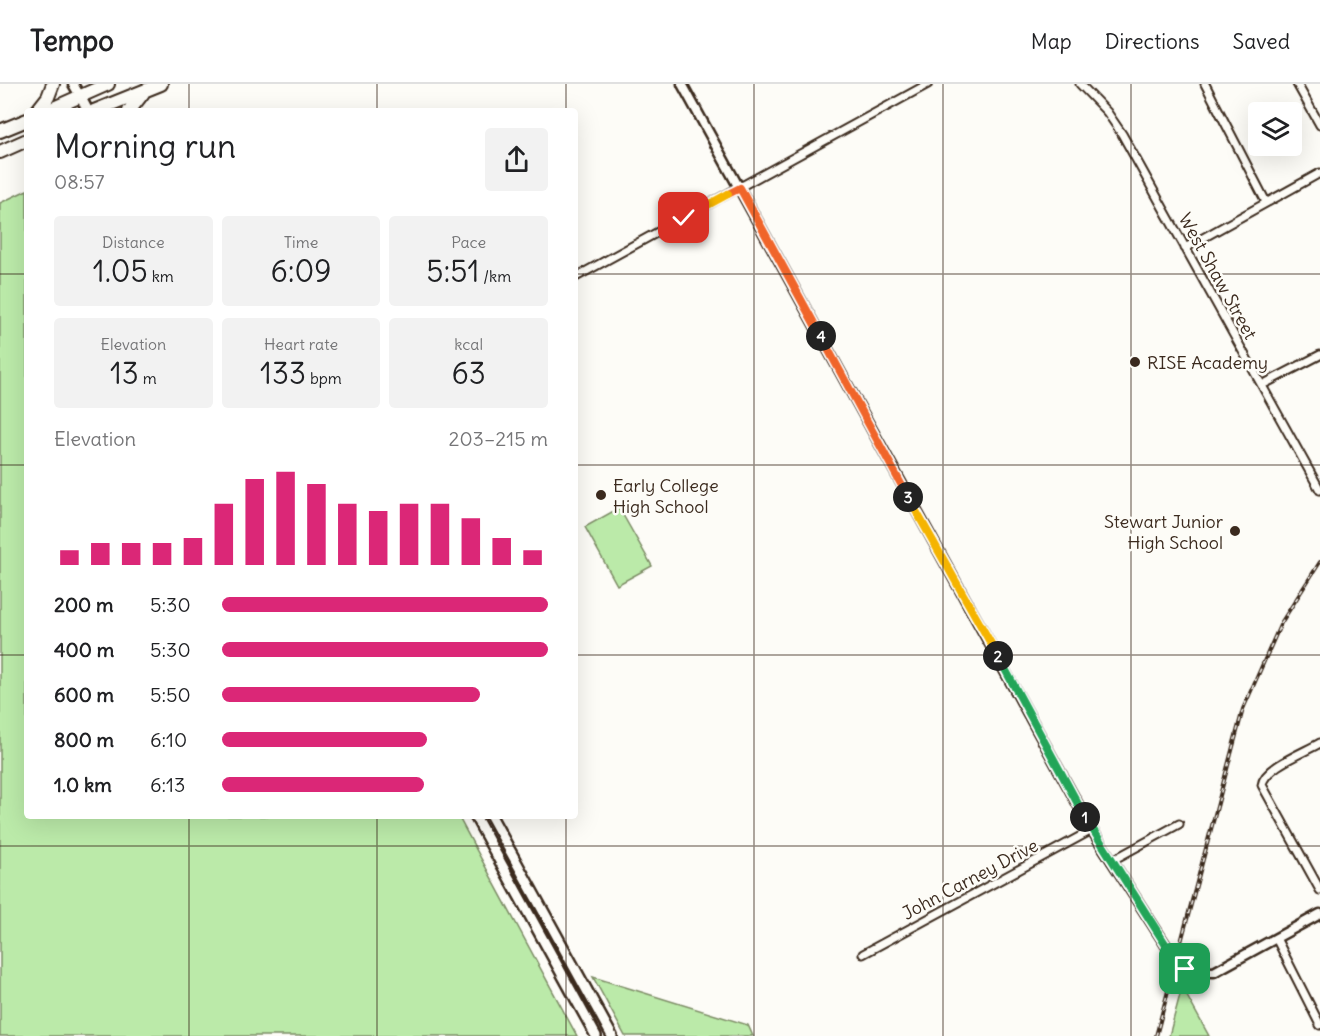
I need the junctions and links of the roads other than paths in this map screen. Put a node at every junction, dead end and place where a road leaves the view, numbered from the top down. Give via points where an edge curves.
1 (53, 84) edge
2 (73, 84) edge
3 (108, 84) edge
4 (161, 84) edge
5 (682, 84) edge
6 (928, 84) edge
7 (1080, 84) edge
8 (1205, 84) edge
9 (1297, 84) edge
10 (90, 87) edge
11 (144, 92) junction
12 (80, 96) junction
13 (39, 108) edge
14 (54, 108) edge
15 (86, 108) edge
16 (98, 108) edge
17 (104, 108) edge
18 (131, 108) edge
19 (24, 121) edge
20 (1320, 125) edge
21 (0, 131) edge
22 (24, 141) edge
23 (0, 152) edge
24 (1320, 173) edge
25 (740, 188) junction
26 (1266, 202) junction
27 (1185, 248) junction
28 (578, 276) edge
29 (1320, 355) edge
30 (1263, 385) junction
31 (1320, 490) edge
32 (1320, 743) edge
33 (478, 819) edge
34 (493, 819) edge
35 (1179, 824) dead end
36 (1092, 830) junction
37 (501, 833) junction
38 (488, 839) junction
39 (1111, 861) junction
40 (1320, 890) edge
41 (1320, 914) edge
42 (1276, 938) junction
43 (863, 954) dead end
44 (1319, 1020) edge
45 (596, 1036) edge
46 (612, 1036) edge

1 - 13 highway
2 - 12 street
3 - 10 highway
4 - 11 highway
5 - 25 street
6 - 25 street
7 - 27 street, West Shaw Street via 1118,127
8 - 26 street
9 - 20 street
10 - 12 highway
10 - 16 main road
11 - 17 highway
11 - 18 highway
12 - 14 highway
12 - 15 main road
19 - 21 highway
22 - 23 highway
24 - 26 street
25 - 28 street
25 - 36 street
26 - 27 street
27 - 30 street, West Shaw Street
29 - 30 street
30 - 31 street, West Shaw Street
32 - 40 street via 1263,779 1264,790
33 - 38 main road
34 - 37 main road
35 - 39 street
36 - 39 street
36 - 43 street, John Carney Drive
37 - 38 main road
37 - 46 main road
38 - 45 main road
39 - 42 street via 1185,969 1199,974 1214,972
41 - 42 street
42 - 44 street

